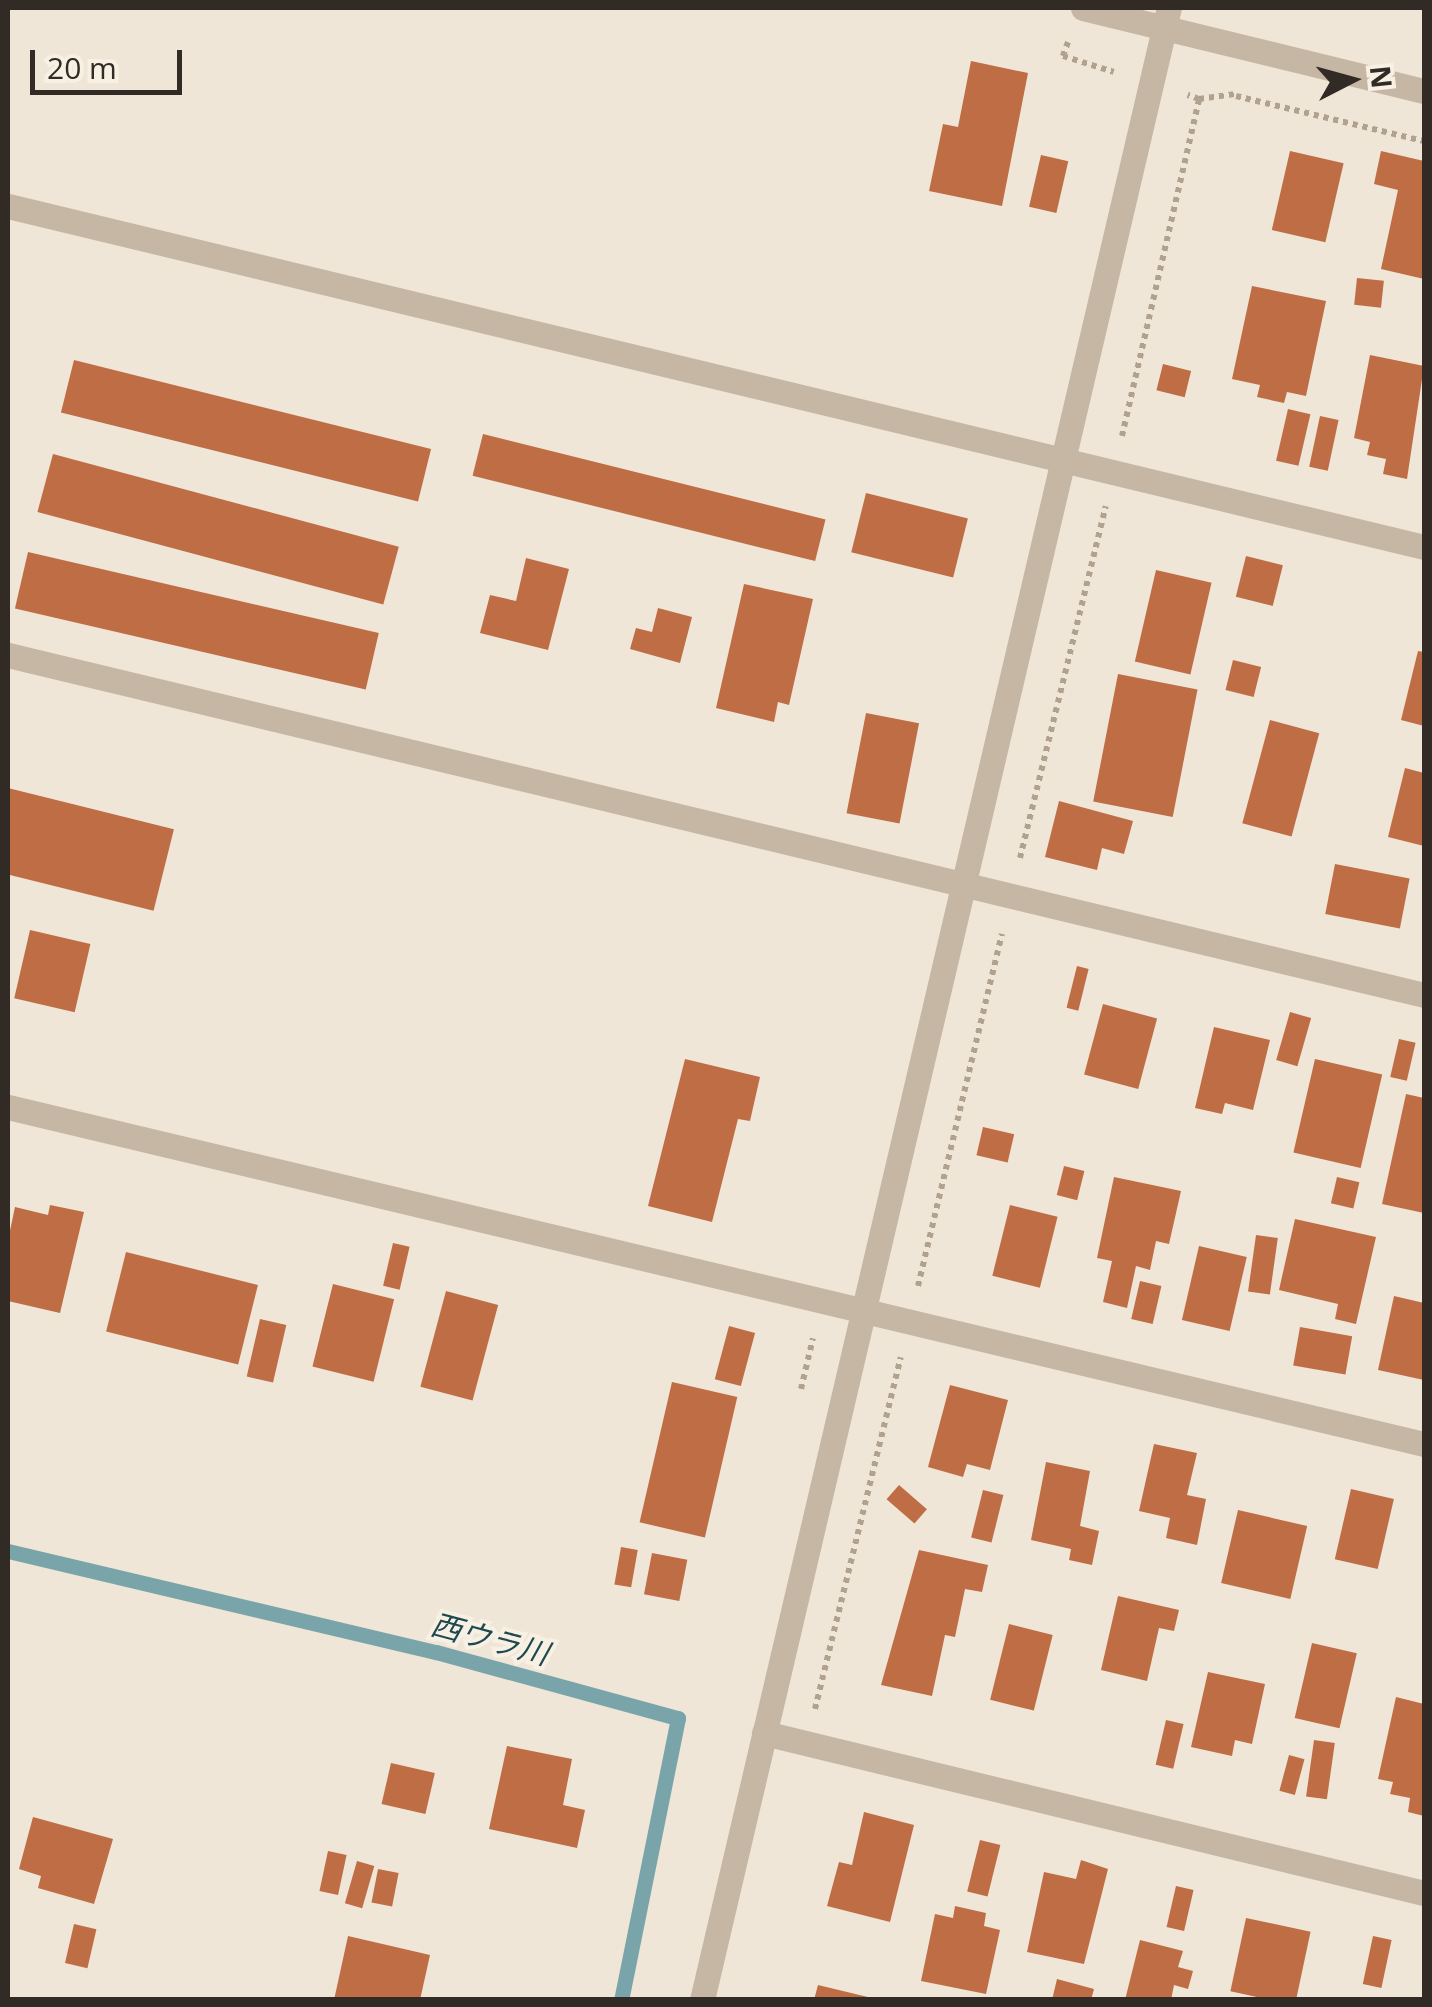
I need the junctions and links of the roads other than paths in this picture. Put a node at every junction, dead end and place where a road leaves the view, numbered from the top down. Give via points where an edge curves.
1 (1079, 16) edge
2 (1167, 18) edge
3 (1424, 91) edge
4 (8, 206) edge
5 (1067, 461) junction
6 (1424, 547) edge
7 (8, 655) edge
8 (964, 884) junction
9 (1424, 995) edge
10 (8, 1106) edge
11 (860, 1311) junction
12 (1424, 1444) edge
13 (764, 1733) junction
14 (1424, 1893) edge
15 (702, 2000) edge

1 - 2 street
2 - 3 street
2 - 5 street
4 - 5 street
5 - 6 street
5 - 8 street
7 - 8 street
8 - 9 street
8 - 11 street
10 - 11 street
11 - 12 street
11 - 13 street
13 - 14 street
13 - 15 street

